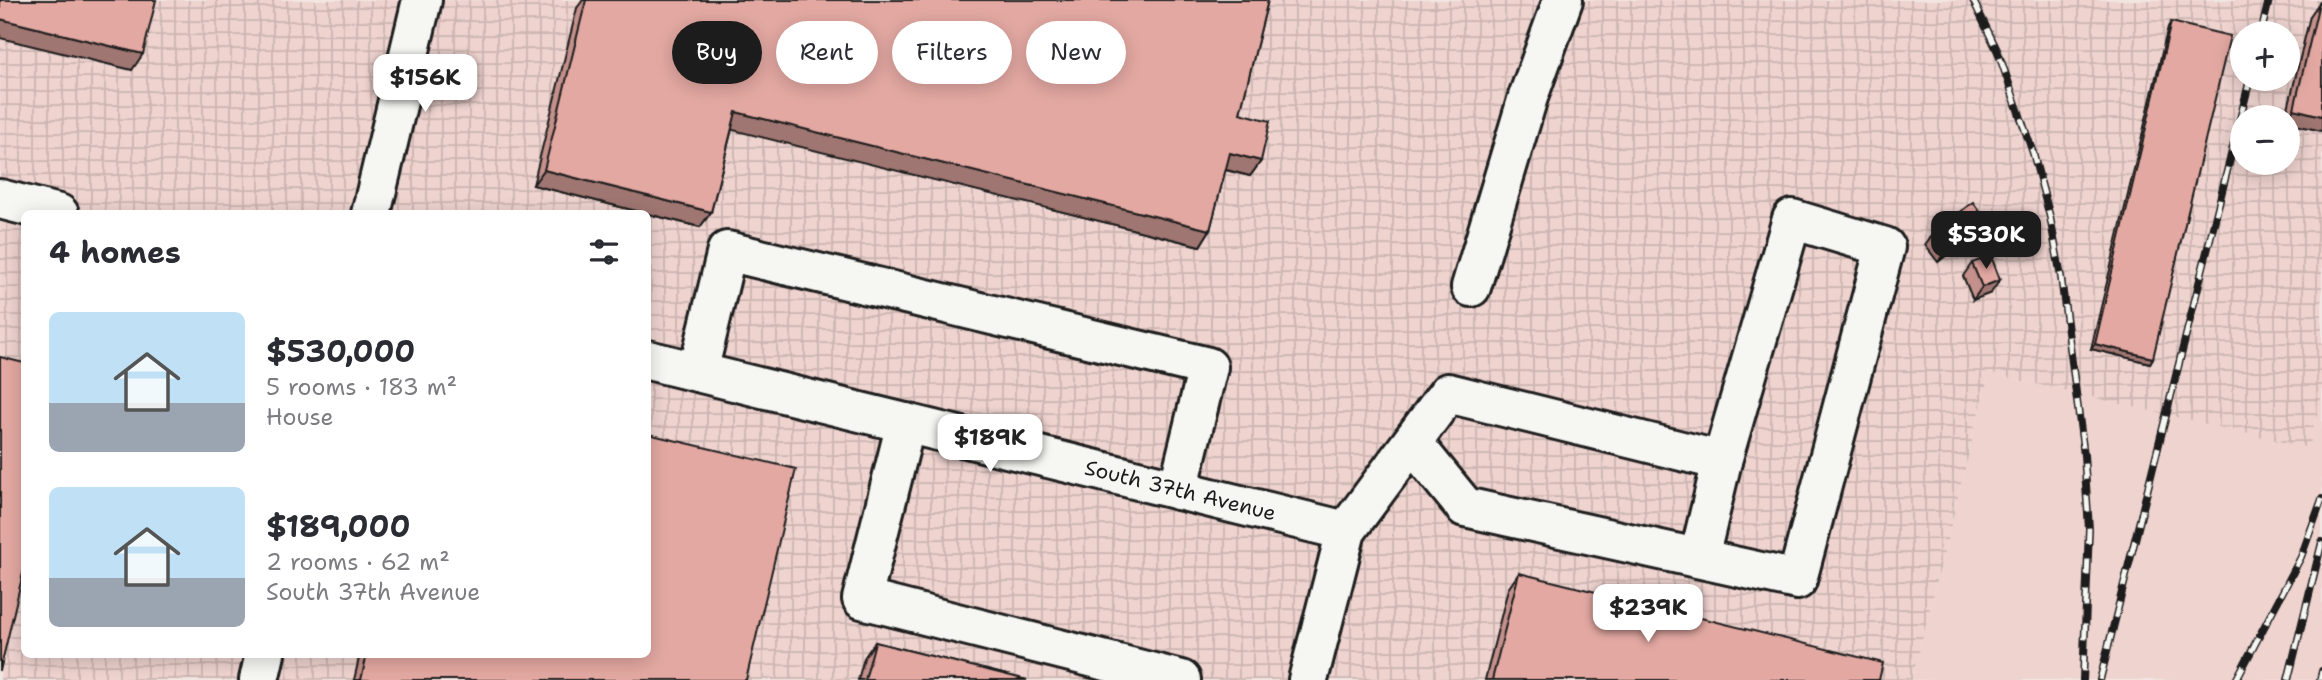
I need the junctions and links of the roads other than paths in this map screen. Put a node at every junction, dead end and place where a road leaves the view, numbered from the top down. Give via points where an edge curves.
1 (422, 0) edge
2 (1563, 0) edge
3 (0, 199) edge
4 (43, 210) edge
5 (372, 210) edge
6 (1471, 287) dead end
7 (651, 361) edge
8 (698, 372) junction
9 (906, 423) junction
10 (1412, 442) junction
11 (1722, 461) junction
12 (1178, 490) junction
13 (1346, 531) junction
14 (1699, 558) junction
15 (264, 658) edge
16 (259, 680) edge
17 (1181, 680) edge
18 (1308, 680) edge

1 - 5 street
2 - 6 street via 1528,97
3 - 4 street
7 - 8 street, South 37th Avenue
8 - 9 street, South 37th Avenue
8 - 12 street via 727,251 1195,364 1208,368
9 - 12 street, South 37th Avenue
9 - 17 street via 862,599
10 - 11 street via 1448,393
10 - 13 street
10 - 14 street via 1465,507
11 - 14 street
11 - 14 street via 1791,219 1885,247 1797,580
12 - 13 street, South 37th Avenue
13 - 18 street
15 - 16 street

